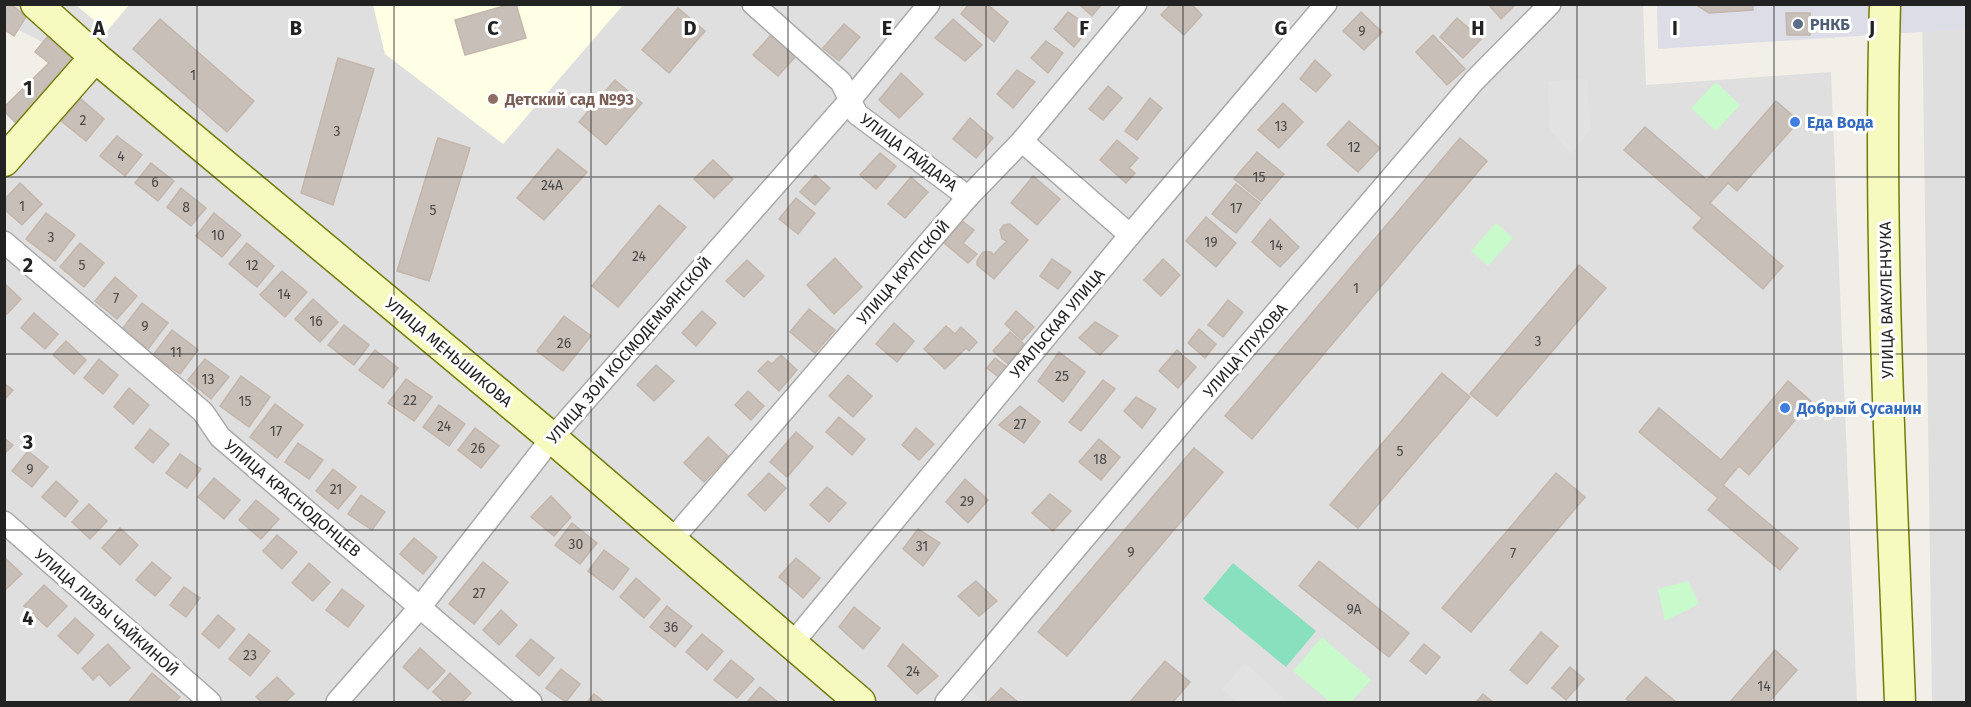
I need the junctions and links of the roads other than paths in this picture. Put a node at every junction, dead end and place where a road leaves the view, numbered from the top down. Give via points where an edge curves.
1 (36, 4) edge
2 (753, 4) edge
3 (929, 4) edge
4 (1136, 4) edge
5 (1326, 4) edge
6 (1550, 4) edge
7 (1885, 4) edge
8 (95, 57) junction
9 (850, 100) junction
10 (1022, 141) junction
11 (4, 161) edge
12 (968, 197) junction
13 (1130, 235) junction
14 (4, 242) edge
15 (552, 438) junction
16 (4, 522) edge
17 (671, 541) junction
18 (421, 606) junction
19 (792, 644) junction
20 (210, 702) edge
21 (337, 702) edge
22 (531, 702) edge
23 (860, 702) edge
24 (946, 702) edge
25 (1900, 702) edge

1 - 8 street, УЛИЦА МЕНЬШИКОВА
2 - 9 street, УЛИЦА ГАЙДАРА via 841,82
3 - 9 street, УЛИЦА ЗОИ КОСМОДЕМЬЯНСКОЙ
4 - 10 street, УЛИЦА КРУПСКОЙ
5 - 13 street, УРАЛЬСКАЯ УЛИЦА
6 - 24 street, УЛИЦА ГЛУХОВА via 1474,81
7 - 25 street, УЛИЦА ВАКУЛЕНЧУКА via 1883,190
8 - 11 street
8 - 15 street, УЛИЦА МЕНЬШИКОВА
9 - 12 street, УЛИЦА ГАЙДАРА via 857,114
9 - 15 street, УЛИЦА ЗОИ КОСМОДЕМЬЯНСКОЙ
10 - 12 street, УЛИЦА КРУПСКОЙ
10 - 13 street
12 - 17 street, УЛИЦА КРУПСКОЙ
13 - 19 street, УРАЛЬСКАЯ УЛИЦА
14 - 18 street, УЛИЦА КРАСНОДОНЦЕВ via 203,412 220,436
15 - 17 street, УЛИЦА МЕНЬШИКОВА
15 - 18 street, УЛИЦА ЗОИ КОСМОДЕМЬЯНСКОЙ
16 - 20 street, УЛИЦА ЛИЗЫ ЧАЙКИНОЙ
17 - 19 street, УЛИЦА МЕНЬШИКОВА
18 - 21 street, УЛИЦА ЗОИ КОСМОДЕМЬЯНСКОЙ
18 - 22 street, УЛИЦА КРАСНОДОНЦЕВ
19 - 23 street, УЛИЦА МЕНЬШИКОВА

